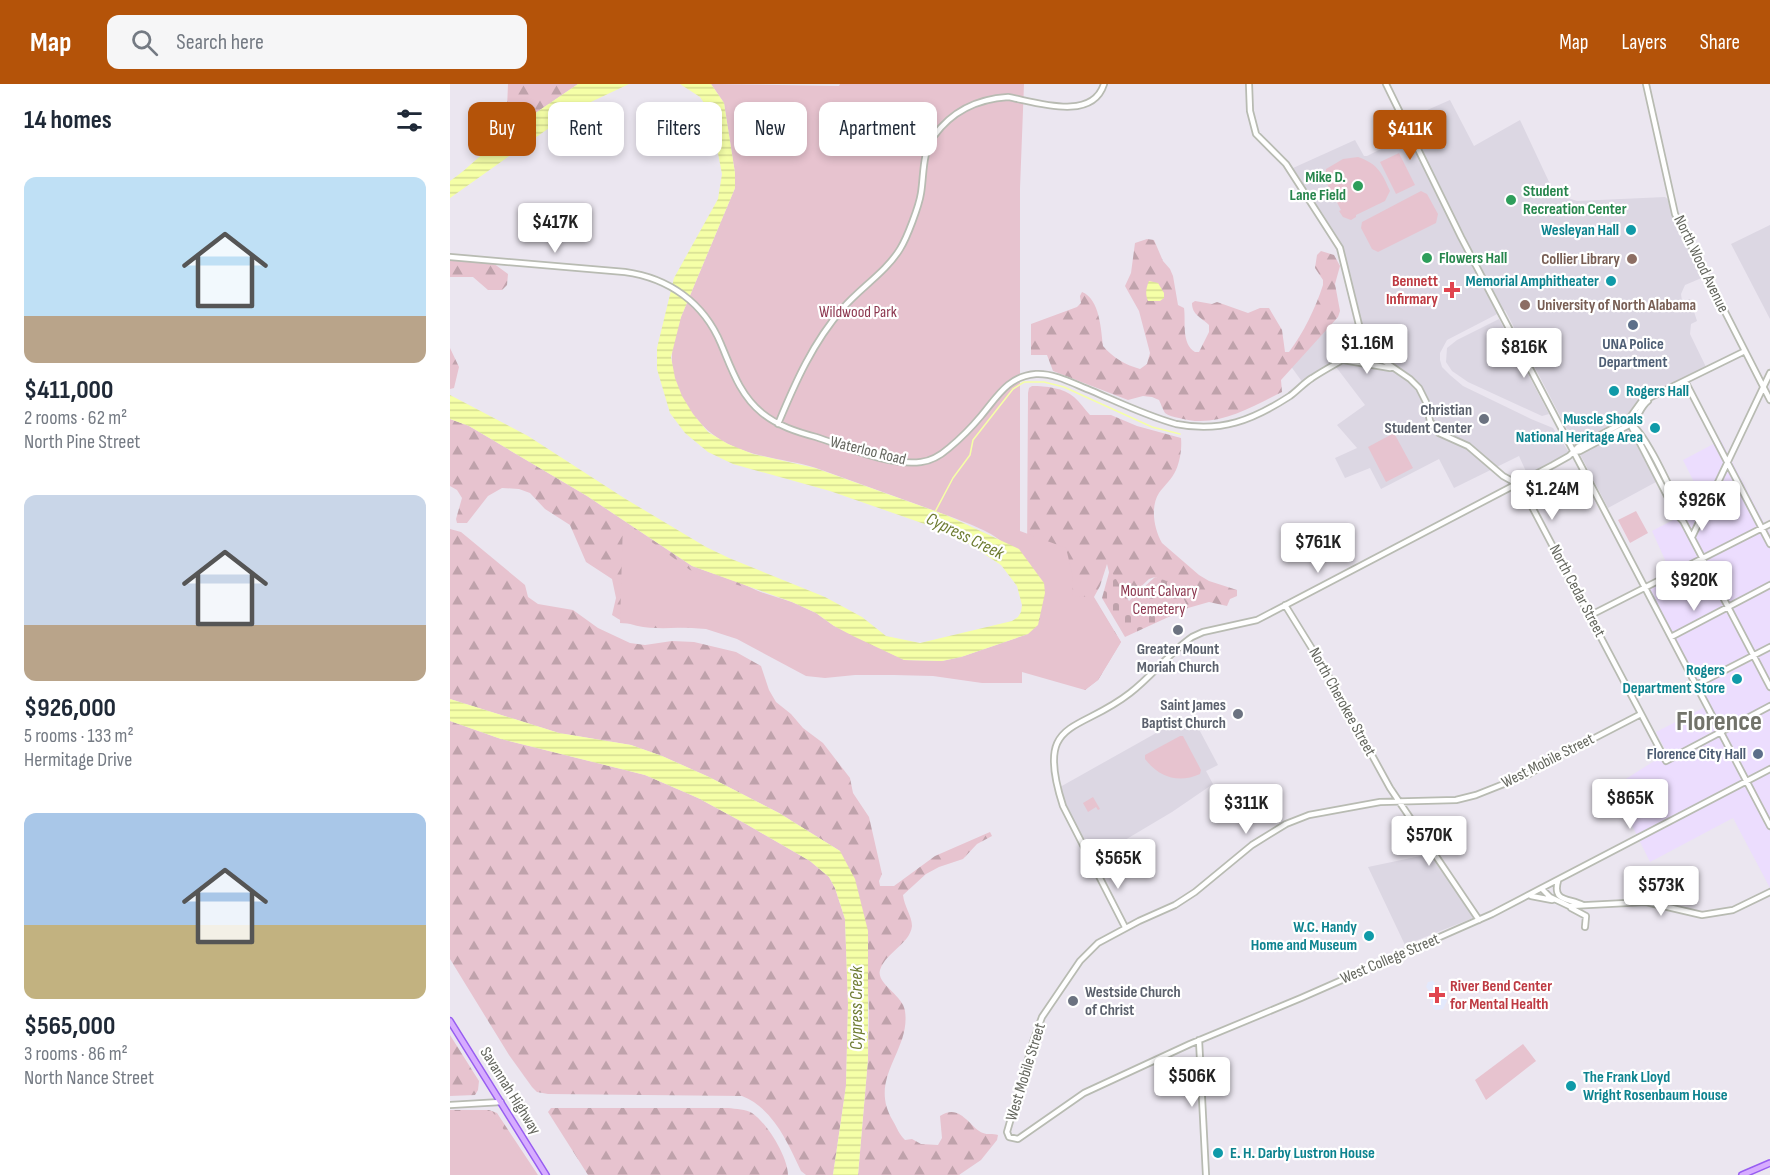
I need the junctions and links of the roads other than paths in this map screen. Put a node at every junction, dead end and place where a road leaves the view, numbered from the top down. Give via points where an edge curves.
1 (1104, 84) edge
2 (1249, 84) edge
3 (1386, 84) edge
4 (1646, 84) edge
5 (450, 257) edge
6 (1359, 325) junction
7 (1368, 345) junction
8 (1745, 351) junction
9 (1343, 360) junction
10 (1395, 369) junction
11 (1770, 373) edge
12 (1685, 381) junction
13 (1764, 388) junction
14 (1652, 398) junction
15 (1770, 400) edge
16 (1640, 414) junction
17 (1629, 422) junction
18 (778, 424) junction
19 (1638, 430) junction
20 (1645, 447) junction
21 (1574, 452) junction
22 (1727, 462) junction
23 (1517, 484) junction
24 (1770, 524) edge
25 (1762, 528) junction
26 (1692, 537) junction
27 (1770, 544) edge
28 (1703, 559) junction
29 (1770, 585) edge
30 (1645, 588) junction
31 (1285, 605) junction
32 (1728, 607) junction
33 (1589, 616) junction
34 (1671, 637) junction
35 (1770, 647) edge
36 (1754, 655) junction
37 (1696, 685) junction
38 (1770, 687) edge
39 (1770, 706) edge
40 (1641, 714) junction
41 (1721, 732) junction
42 (1770, 769) edge
43 (1746, 781) junction
44 (1398, 800) junction
45 (1770, 826) edge
46 (1558, 881) junction
47 (1542, 889) junction
48 (1770, 892) edge
49 (1528, 896) junction
50 (1556, 901) junction
51 (1569, 906) junction
52 (1585, 906) junction
53 (1479, 920) junction
54 (1125, 927) junction
55 (1585, 927) dead end
56 (450, 1021) edge
57 (1199, 1040) junction
58 (501, 1102) junction
59 (450, 1105) edge
60 (1009, 1137) joint
61 (1770, 1163) edge
62 (546, 1175) edge
63 (1206, 1175) edge
64 (1742, 1175) edge

1 - 18 street via 1098,96 1086,105 1000,98 970,105 946,122 926,149 919,204 902,246 827,328 799,375
2 - 6 street via 1256,134 1286,164 1340,248
3 - 21 street
4 - 8 street, North Wood Avenue via 1675,214
5 - 18 street, Waterloo Road via 625,272 655,279 682,293 698,307 721,342 742,391
6 - 7 street
6 - 9 street
7 - 9 street, Waterloo Road
7 - 10 street, North Cedar Street
8 - 12 street
8 - 13 street, North Wood Avenue
9 - 10 street
9 - 18 street, Waterloo Road via 1269,409 1233,425 1210,428 1165,421 1057,377 1028,375 1007,385 964,435 943,453 924,462 897,462
10 - 23 street, North Cedar Street via 1419,387 1430,421 1439,433 1468,446
11 - 13 street
12 - 14 street
12 - 22 street
13 - 15 street, North Wood Avenue
13 - 22 street
14 - 16 street via 1643,404
14 - 17 street via 1641,402
16 - 17 street
16 - 19 street
17 - 19 street
17 - 20 street
17 - 21 street
19 - 20 street
20 - 26 street
21 - 23 street
21 - 30 street
22 - 25 street
22 - 26 street
23 - 31 street
23 - 33 street, North Cedar Street
24 - 25 street
25 - 27 street
25 - 28 street
26 - 28 street
28 - 30 street
28 - 32 street
29 - 32 street
30 - 33 street
30 - 34 street
31 - 44 street, North Cherokee Street
31 - 54 street via 1257,620 1192,637 1130,694 1069,728 1058,740 1057,785 1063,806
32 - 34 street
32 - 36 street
33 - 40 street, North Cedar Street
34 - 37 street
35 - 36 street
36 - 37 street
36 - 38 street
37 - 41 street
39 - 41 street
40 - 41 street, North Cedar Street via 1666,761
40 - 44 street, West Mobile Street via 1529,774 1476,795 1456,800
41 - 43 street
42 - 43 street, West College Street
43 - 45 street
43 - 46 street, West College Street
44 - 53 street, North Cherokee Street
44 - 54 street, West Mobile Street via 1329,811 1286,824 1252,845 1175,905
46 - 47 street, West College Street
46 - 52 street via 1556,890 1561,897
47 - 49 street, West College Street
47 - 50 street
48 - 52 street via 1733,910 1712,914 1689,913 1646,902
49 - 50 street
49 - 53 street, West College Street
50 - 51 street
51 - 52 street
51 - 55 street via 1586,916
53 - 57 street, West College Street
54 - 60 street, West Mobile Street via 1098,943 1080,961 1042,1017 1007,1132
56 - 58 main road, Savannah Highway
57 - 60 street, West College Street via 1084,1093 1018,1139
57 - 63 street
58 - 59 street
58 - 62 main road, Savannah Highway
61 - 64 main road

